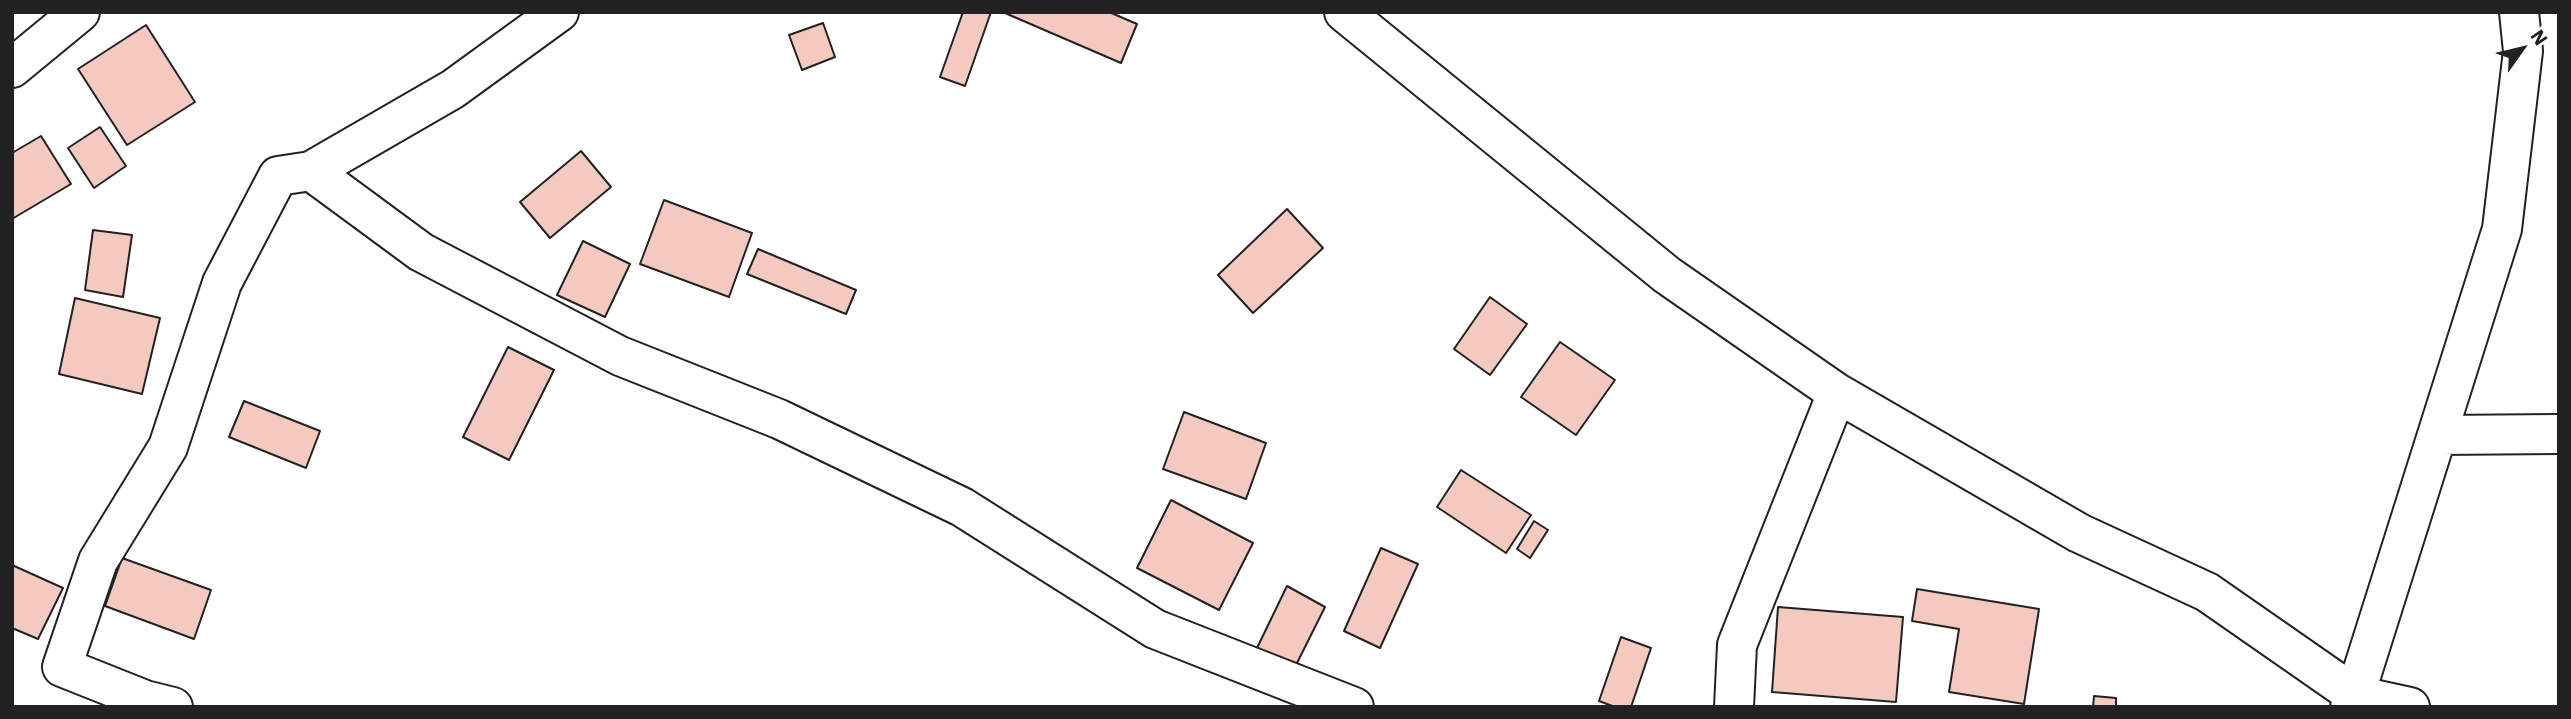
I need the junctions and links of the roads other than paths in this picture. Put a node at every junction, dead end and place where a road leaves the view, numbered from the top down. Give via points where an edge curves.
1 (80, 12) edge
2 (559, 12) edge
3 (1344, 12) edge
4 (2519, 12) edge
5 (12, 68) edge
6 (311, 171) junction
7 (1837, 393) junction
8 (2559, 434) edge
9 (2437, 435) junction
10 (2352, 701) edge
11 (173, 707) edge
12 (1354, 707) edge
13 (1734, 707) edge
14 (2410, 707) edge

1 - 5 street
2 - 6 street via 453,89
3 - 7 street via 1667,275
4 - 9 street via 2523,51 2502,229
6 - 11 street via 278,176 222,283 169,447 99,561 62,667
6 - 12 street via 421,252 620,356 779,419 962,507 1155,629
7 - 10 street via 2079,533 2207,592
7 - 13 street via 1737,645
8 - 9 street
9 - 10 street
10 - 14 street

